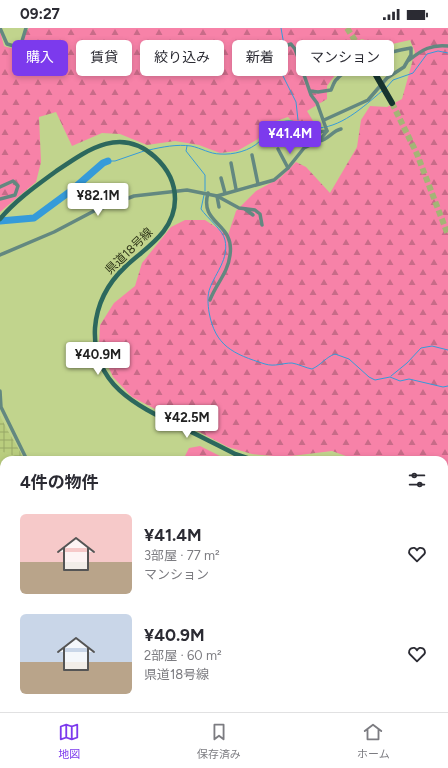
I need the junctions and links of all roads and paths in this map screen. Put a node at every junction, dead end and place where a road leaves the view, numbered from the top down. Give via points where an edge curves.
1 (0, 28) edge
2 (26, 28) edge
3 (288, 45) edge
4 (448, 46) edge
5 (407, 62) junction
6 (376, 76) edge
7 (310, 91) junction
8 (392, 103) tunnel mouth
9 (325, 121) junction
10 (341, 129) dead end
11 (327, 130) junction
12 (310, 133) dead end
13 (319, 141) junction
14 (278, 149) dead end
15 (252, 156) dead end
16 (231, 163) dead end
17 (288, 168) junction
18 (222, 178) dead end
19 (258, 184) junction
20 (0, 187) edge
21 (236, 189) junction
22 (207, 193) junction
23 (225, 193) junction
24 (217, 196) junction
25 (1, 199) edge
26 (219, 207) dead end
27 (245, 208) junction
28 (253, 215) dead end
29 (0, 219) edge
30 (262, 225) dead end
31 (0, 255) edge
32 (210, 300) dead end
33 (0, 391) edge
34 (25, 456) edge
35 (241, 456) edge

1 - 2 street via 7,44 14,46 22,41
3 - 7 street via 291,44 295,49
4 - 5 street via 432,46 421,50
5 - 7 street via 411,48 390,51 337,78 331,90
5 - 9 street via 404,67 387,78 368,100
6 - 8 highway
7 - 9 street
9 - 11 street
10 - 13 street
11 - 12 street
11 - 13 street
13 - 17 street via 304,148
14 - 17 street
15 - 19 street
16 - 21 street
17 - 19 street via 274,180
18 - 23 street
19 - 21 street
20 - 25 street via 10,181 18,186 15,195
21 - 23 street
22 - 24 street
22 - 31 street via 187,190 129,197
22 - 32 street via 206,210 224,229 230,249 227,268
23 - 24 street
24 - 26 street
24 - 27 street via 239,208
27 - 28 street
27 - 30 street via 260,214
29 - 35 main road, 県道18号線 via 25,194 86,151 100,145 119,142 131,144 143,148 154,156 171,179 174,207 169,222 157,240 112,280 102,297 96,318 97,349 105,372 119,391 145,410
33 - 34 street via 1,407

